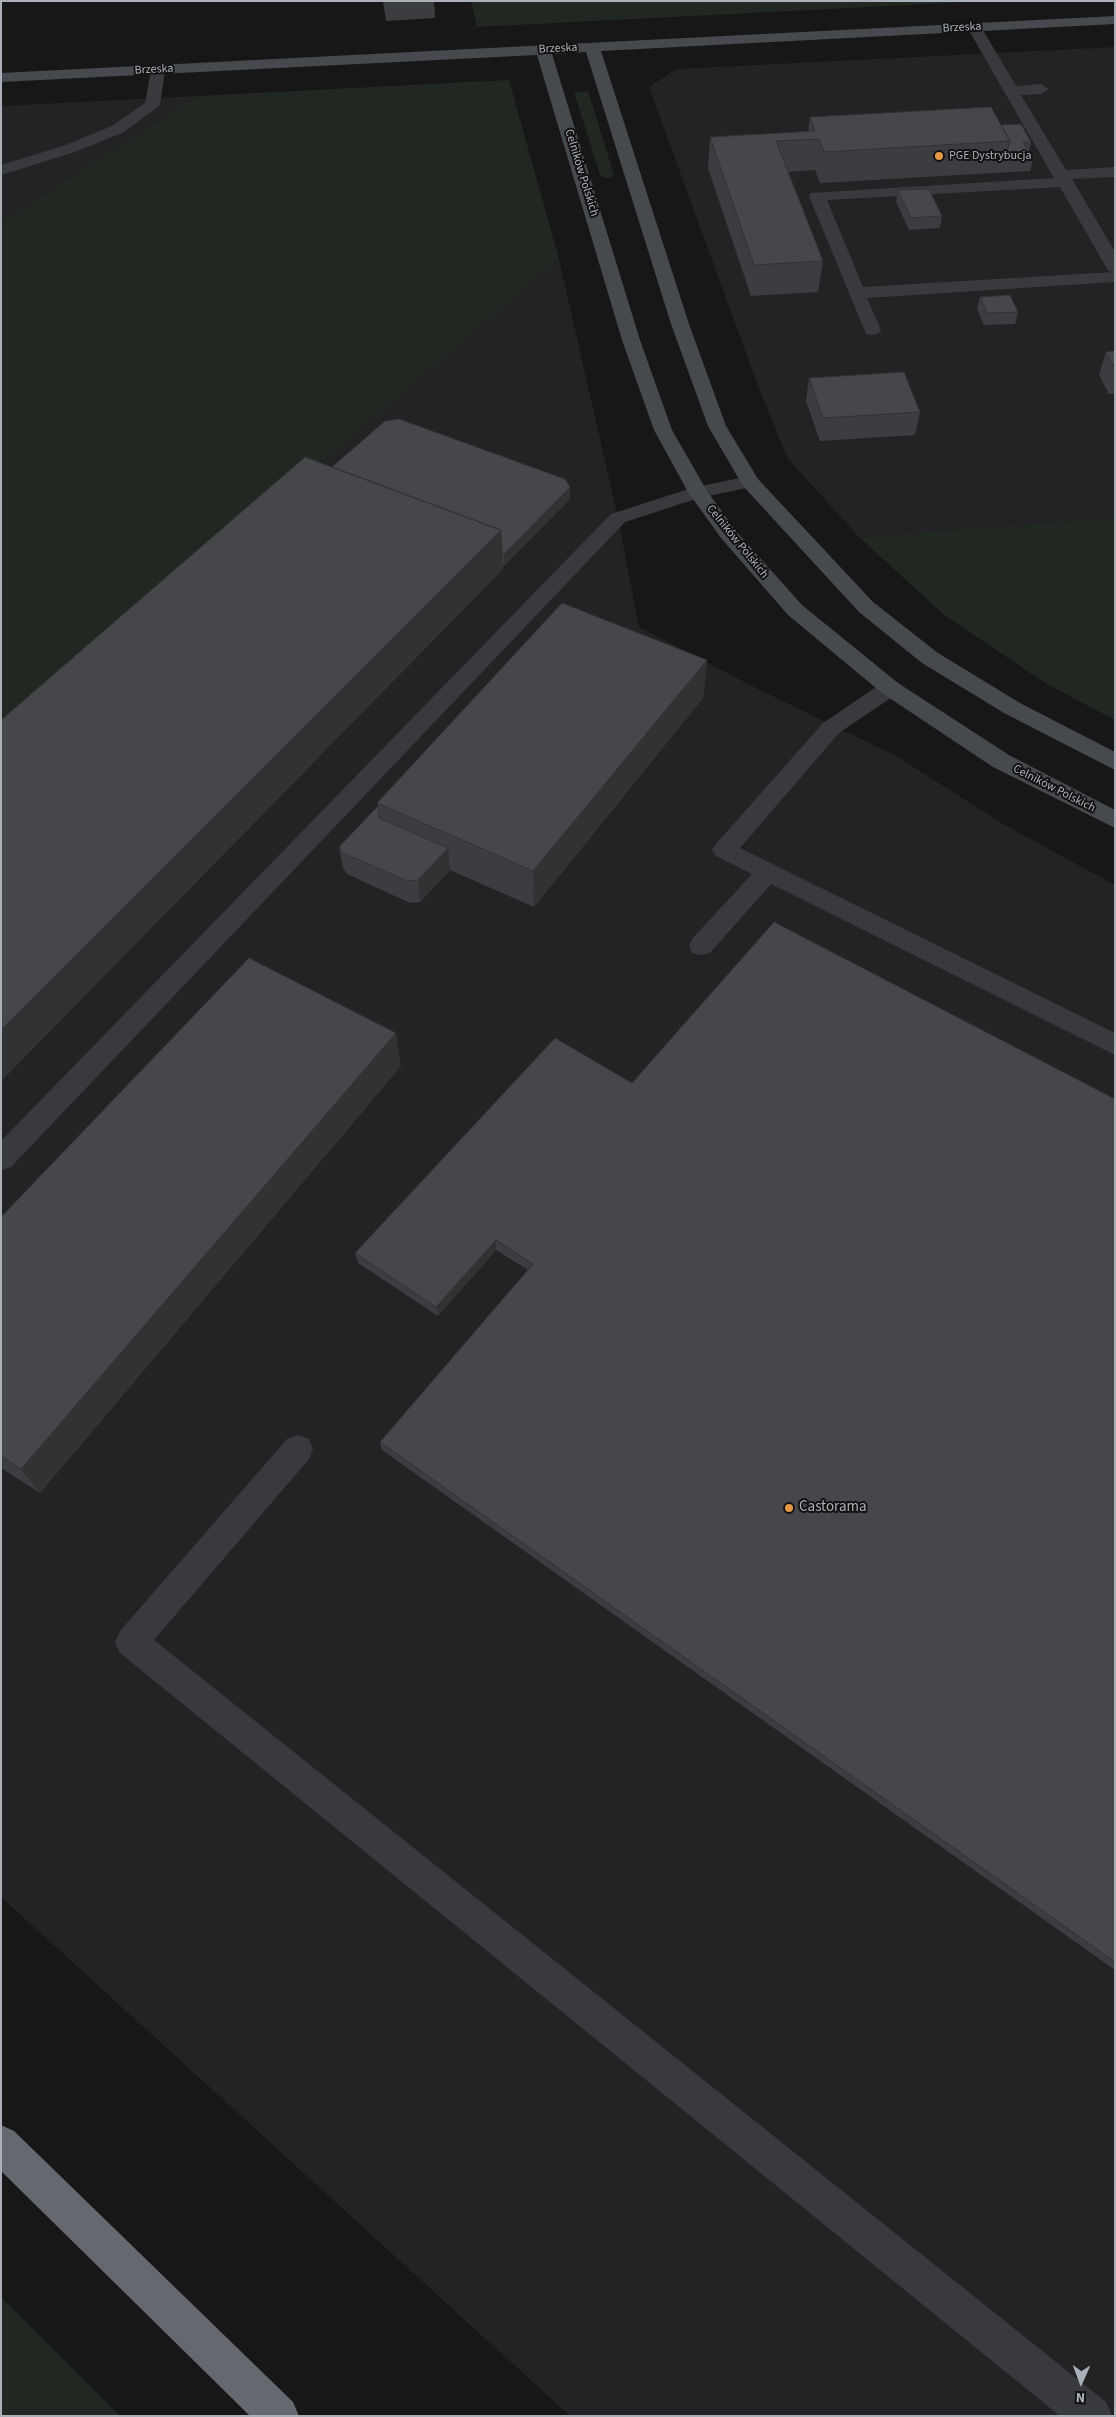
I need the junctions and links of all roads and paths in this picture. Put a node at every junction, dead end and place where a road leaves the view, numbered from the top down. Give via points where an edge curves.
1 (1115, 20) edge
2 (974, 27) junction
3 (592, 48) junction
4 (543, 50) junction
5 (158, 70) junction
6 (1, 78) edge
7 (1040, 90) dead end
8 (1010, 91) junction
9 (1, 170) edge
10 (1115, 172) edge
11 (1062, 178) junction
12 (1115, 267) edge
13 (1115, 277) edge
14 (857, 293) junction
15 (872, 330) dead end
16 (750, 482) junction
17 (698, 492) junction
18 (890, 688) junction
19 (1115, 762) edge
20 (1115, 820) edge
21 (768, 872) junction
22 (701, 946) dead end
23 (1115, 1045) edge
24 (1, 1158) edge
25 (298, 1449) dead end
26 (1, 2144) edge
27 (279, 2416) edge
28 (1092, 2416) edge

1 - 2 street, Brzeska
2 - 3 street, Brzeska
2 - 8 street
3 - 4 street, Brzeska
3 - 16 street via 680,324 718,426
4 - 5 street, Brzeska
4 - 17 street, Celników Polskich via 637,358 663,430
5 - 6 street, Brzeska
5 - 9 street via 152,105 118,129 69,149
7 - 8 street
8 - 11 street
10 - 11 street
11 - 12 street
11 - 14 street via 817,196
13 - 14 street
14 - 15 street
16 - 17 street
16 - 19 street via 866,607 930,658 1012,708
17 - 18 street, Celników Polskich via 728,534 795,610
17 - 24 street via 618,518
18 - 20 street, Celników Polskich via 1001,761
18 - 21 street via 831,728 724,850
21 - 22 street
21 - 23 street
25 - 28 street via 131,1642
26 - 27 highway

